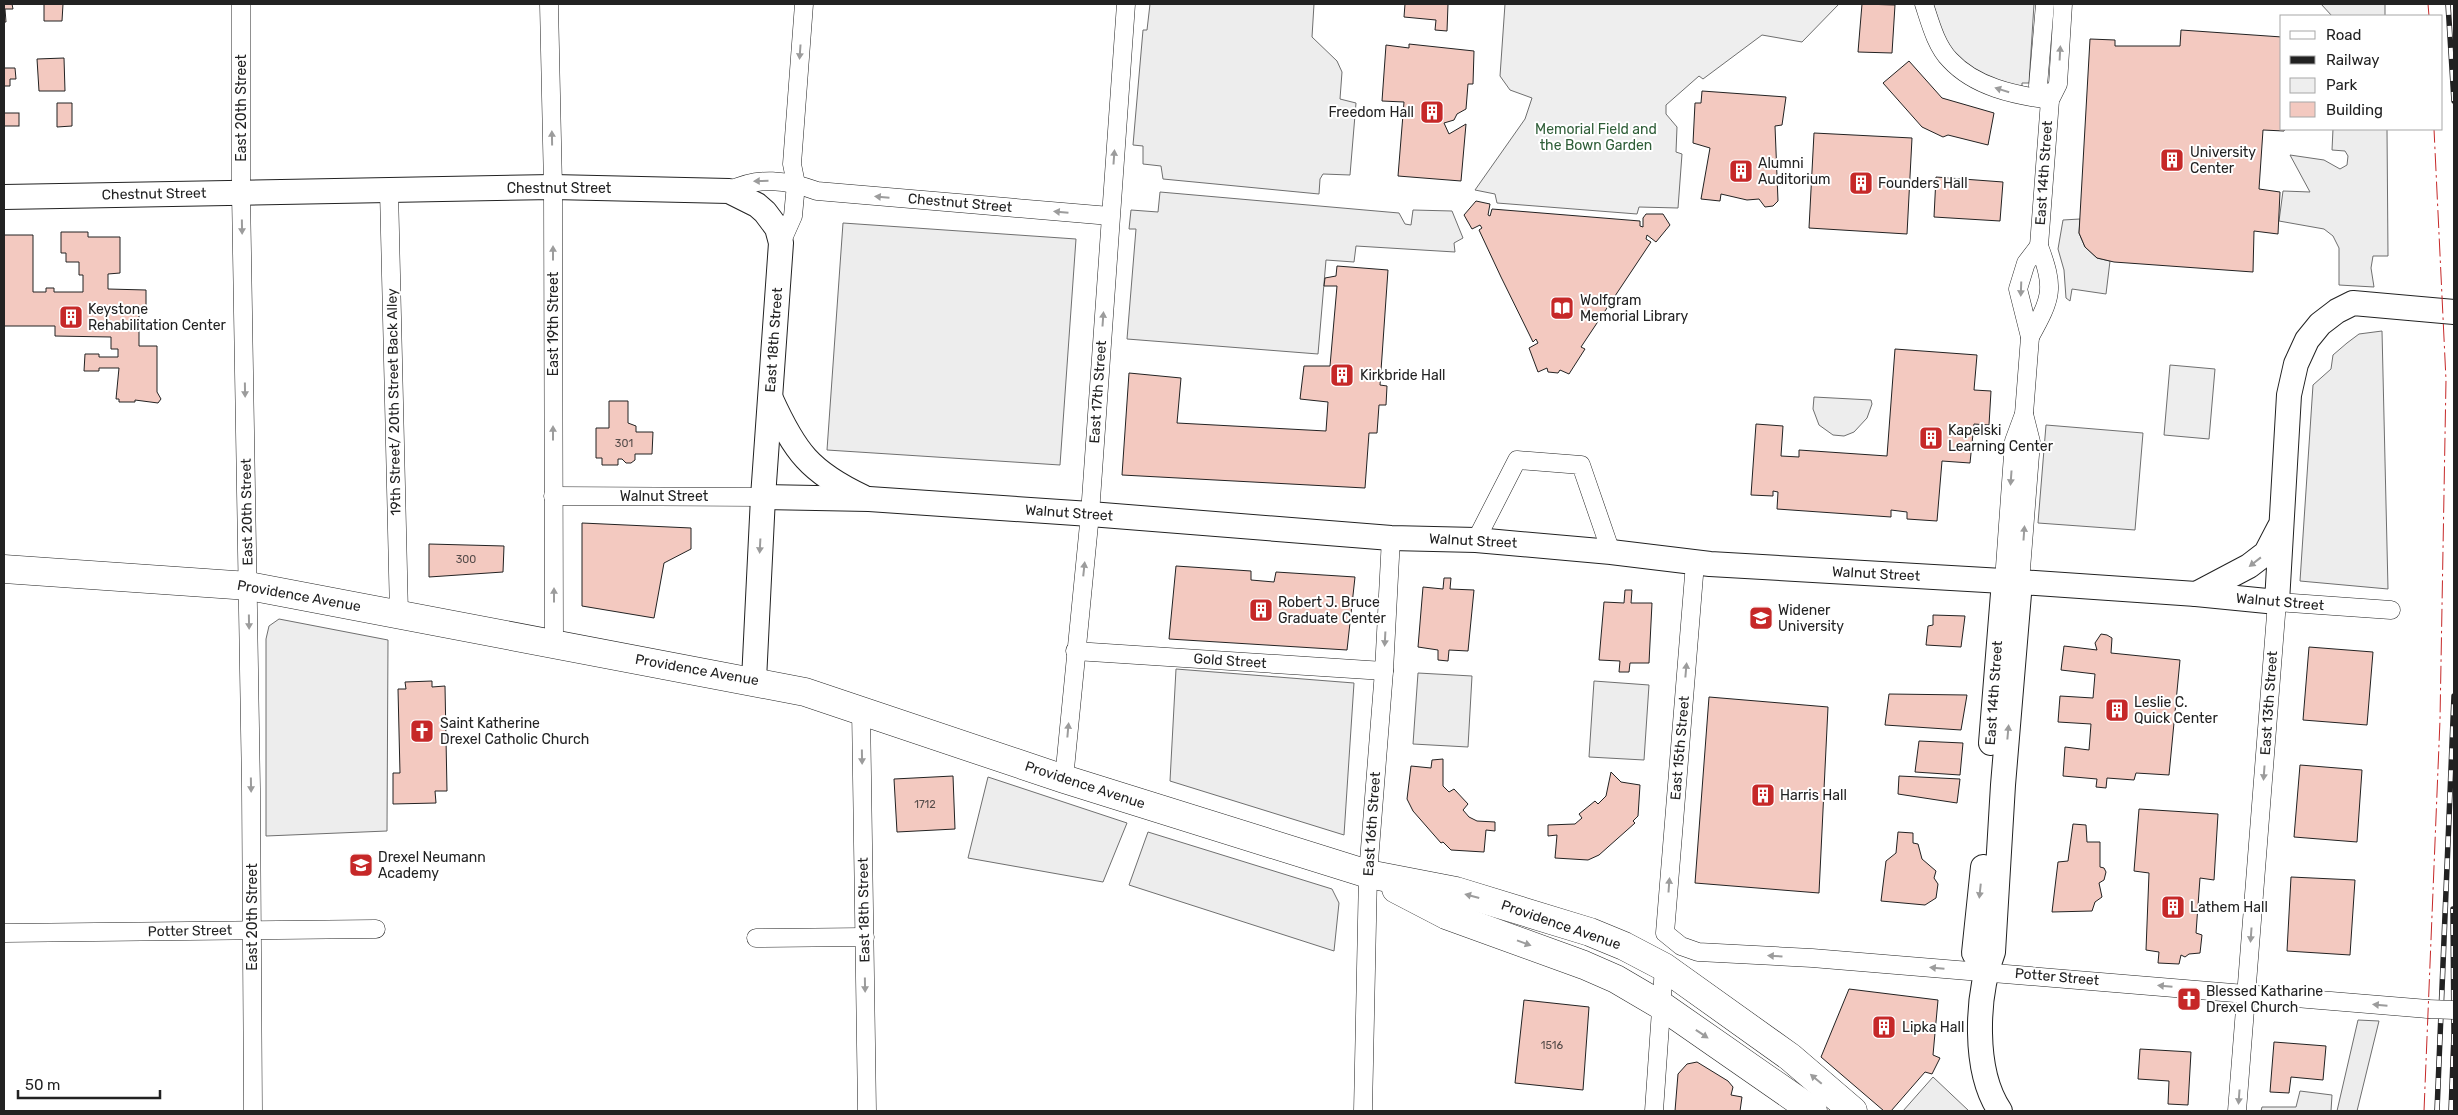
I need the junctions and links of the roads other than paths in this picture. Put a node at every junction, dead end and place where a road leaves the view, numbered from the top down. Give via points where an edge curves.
1 (240, 4) edge
2 (549, 4) edge
3 (804, 4) edge
4 (1126, 4) edge
5 (1924, 4) edge
6 (2045, 4) edge
7 (2063, 4) edge
8 (2050, 100) junction
9 (796, 184) junction
10 (553, 187) junction
11 (389, 190) junction
12 (729, 191) junction
13 (241, 193) junction
14 (4, 197) edge
15 (1110, 216) junction
16 (781, 243) junction
17 (2039, 246) junction
18 (2454, 312) edge
19 (2030, 337) junction
20 (770, 397) junction
21 (553, 496) junction
22 (763, 497) junction
23 (869, 500) junction
24 (1090, 514) junction
25 (2282, 522) junction
26 (1391, 538) junction
27 (1476, 540) junction
28 (1612, 552) junction
29 (1695, 563) junction
30 (4, 569) edge
31 (2012, 582) junction
32 (249, 586) junction
33 (2196, 594) junction
34 (2277, 602) junction
35 (2391, 610) dead end
36 (399, 614) junction
37 (554, 644) junction
38 (1075, 651) junction
39 (1384, 671) junction
40 (754, 680) junction
41 (861, 709) junction
42 (1064, 779) junction
43 (1368, 874) junction
44 (376, 929) dead end
45 (252, 930) junction
46 (4, 933) edge
47 (1665, 933) joint
48 (865, 937) junction
49 (756, 938) dead end
50 (1664, 967) junction
51 (1985, 971) junction
52 (2247, 993) junction
53 (1662, 1006) junction
54 (2454, 1010) edge
55 (254, 1111) edge
56 (867, 1111) edge
57 (1363, 1111) edge
58 (1654, 1111) edge
59 (1813, 1111) edge
60 (1853, 1111) edge
61 (2000, 1111) edge
62 (2238, 1111) edge

1 - 13 street, East 20th Street
10 -> 2 street, East 19th Street
3 -> 9 street, East 18th Street via 792,164
15 -> 4 street, East 17th Street
8 -> 5 street via 2022,96 1980,83 1949,60 1932,30
6 - 8 street via 2038,86
8 -> 7 street, East 14th Street via 2058,84
8 - 17 street, East 14th Street
9 -> 12 street, Chestnut Street via 752,181
15 -> 9 street, Chestnut Street via 817,192
9 - 16 street, East 18th Street via 793,216
10 - 11 street, Chestnut Street
10 - 12 street, Chestnut Street
21 -> 10 street, East 19th Street
11 - 13 street, Chestnut Street
11 - 36 street, 19th Street/ 20th Street Back Alley
12 - 16 street via 765,212 777,228
13 - 14 street, Chestnut Street
13 -> 32 street, East 20th Street
24 -> 15 street, East 17th Street
16 - 20 street, East 18th Street
17 - 19 street, East 14th Street via 2051,289
17 -> 19 street, East 14th Street via 2026,263 2018,289
18 - 25 street, East 13th Street via 2353,303 2320,324 2306,340 2289,395
19 - 31 street, East 14th Street via 2024,414 2031,442
20 - 22 street, East 18th Street
20 - 23 street via 788,436 811,464 835,484
21 - 22 street, Walnut Street
37 -> 21 street, East 19th Street
22 - 23 street, Walnut Street
22 -> 40 street, East 18th Street
23 - 24 street, Walnut Street
24 - 26 street, Walnut Street
38 -> 24 street, East 17th Street
25 -> 33 street via 2266,553 2227,580
25 - 34 street, East 13th Street
26 - 27 street, Walnut Street
26 -> 39 street, East 16th Street
27 - 28 street, Walnut Street
27 - 28 street via 1517,460 1581,465
28 - 29 street, Walnut Street
29 - 31 street, Walnut Street
47 -> 29 street, East 15th Street
30 - 32 main road, Providence Avenue
31 - 33 street, Walnut Street
31 - 51 street, East 14th Street via 1996,784 1993,952
32 - 36 main road, Providence Avenue
32 -> 45 street, East 20th Street
33 - 34 street, Walnut Street
34 - 35 street, Walnut Street
34 -> 52 street, East 13th Street
36 - 37 main road, Providence Avenue
37 - 40 main road, Providence Avenue
38 - 39 street, Gold Street
42 -> 38 street, East 17th Street
39 - 43 street, East 16th Street
40 - 41 main road, Providence Avenue
41 - 42 main road, Providence Avenue
41 -> 48 street, East 18th Street
42 - 43 main road, Providence Avenue
50 -> 43 main road, Providence Avenue via 1624,946 1560,922 1456,891
43 -> 53 main road, Providence Avenue via 1446,915 1616,979
43 - 57 street, East 16th Street
44 - 45 street, Potter Street
45 - 46 street, Potter Street
45 - 55 street, East 20th Street
51 -> 47 street, Potter Street via 1698,952 1681,946
48 - 49 street
48 -> 56 street, East 18th Street
50 - 53 street
60 -> 50 main road, Providence Avenue via 1790,1057
52 -> 51 street, Potter Street
51 - 61 street, East 14th Street via 1981,1051 1984,1078
54 -> 52 street, Potter Street, bridge
52 -> 62 street, East 13th Street
53 - 58 street
53 -> 59 main road, Providence Avenue

